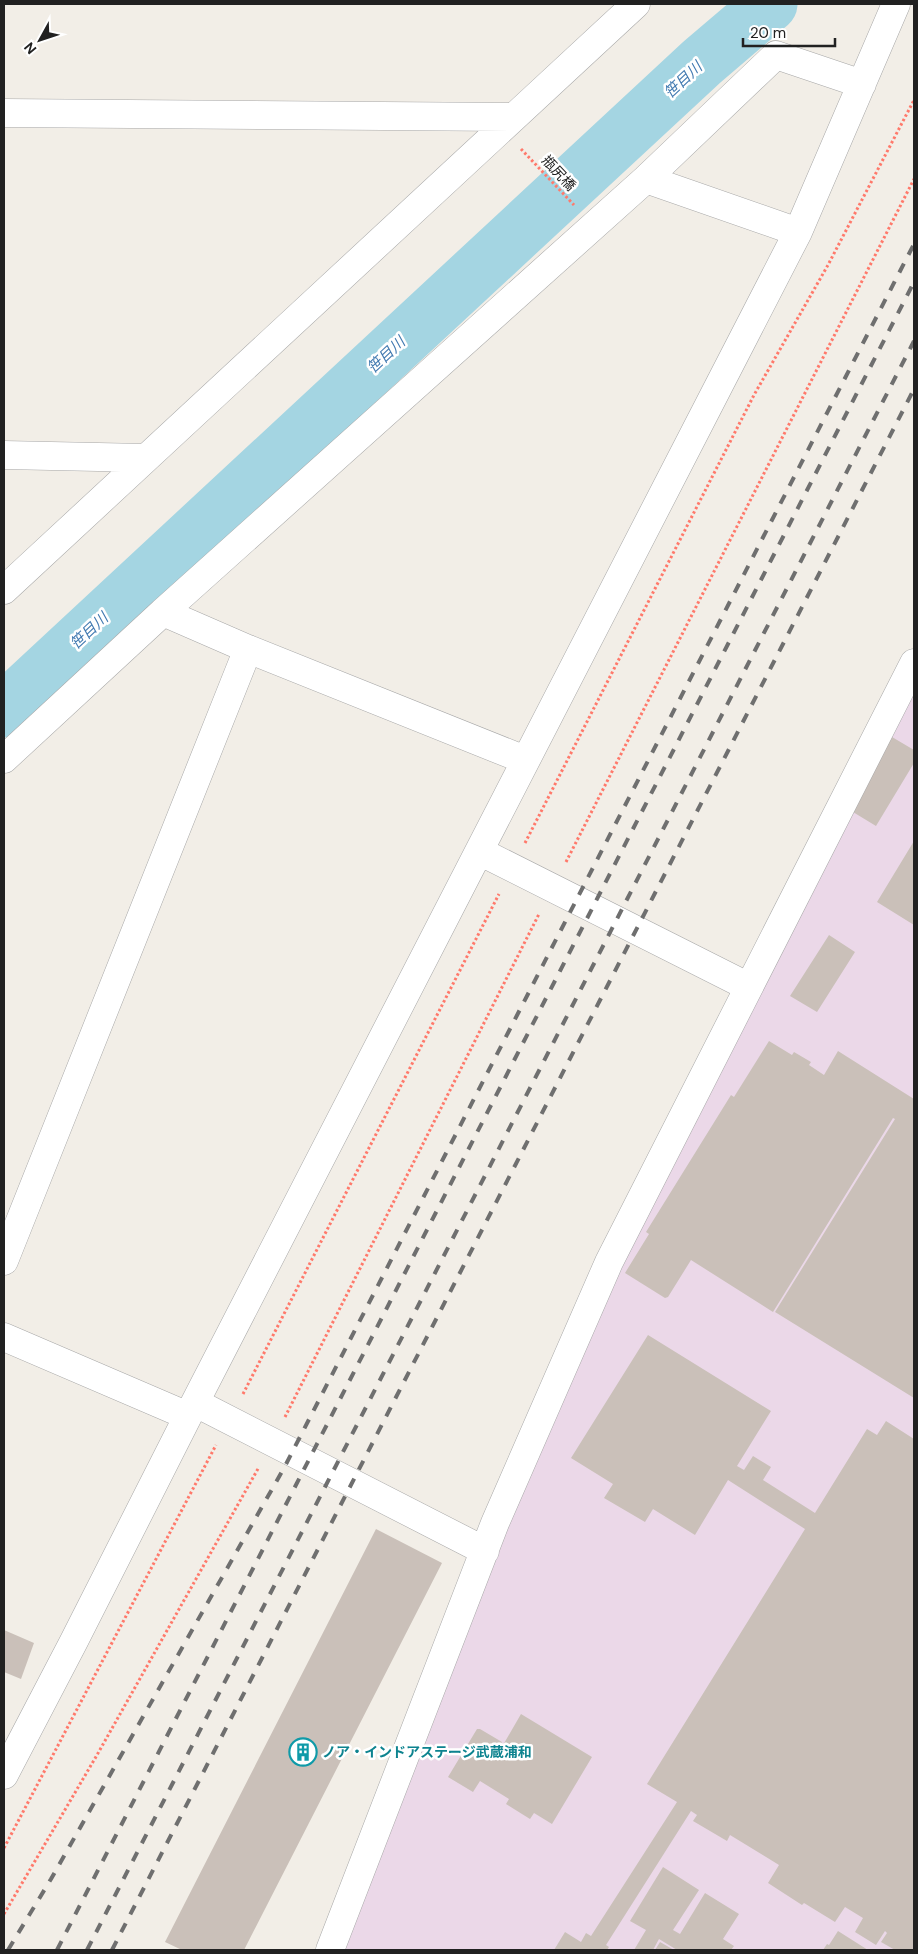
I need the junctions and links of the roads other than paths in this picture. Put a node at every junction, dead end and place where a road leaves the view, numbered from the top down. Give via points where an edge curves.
1 (604, 4) edge
2 (636, 4) edge
3 (896, 4) edge
4 (604, 34) junction
5 (862, 84) junction
6 (4, 113) edge
7 (513, 117) junction
8 (646, 179) junction
9 (798, 232) junction
10 (4, 455) edge
11 (145, 458) junction
12 (4, 590) edge
13 (163, 612) junction
14 (248, 649) junction
15 (914, 664) edge
16 (4, 759) edge
17 (525, 760) junction
18 (479, 851) junction
19 (749, 987) junction
20 (4, 1261) edge
21 (4, 1337) edge
22 (192, 1410) junction
23 (485, 1551) junction
24 (4, 1775) edge
25 (330, 1950) edge

1 - 4 street
2 - 4 street
3 - 5 street
4 - 7 street
5 - 8 street via 776,55
5 - 9 street
6 - 7 street
7 - 11 street
8 - 9 street
8 - 13 street
9 - 17 street
10 - 11 street
11 - 12 street
13 - 14 street
13 - 16 street
14 - 17 street
14 - 20 street
15 - 19 street
17 - 18 street
18 - 19 street
18 - 22 street
19 - 23 street via 609,1262
21 - 22 street
22 - 23 street via 273,1441
22 - 24 street
23 - 25 street

